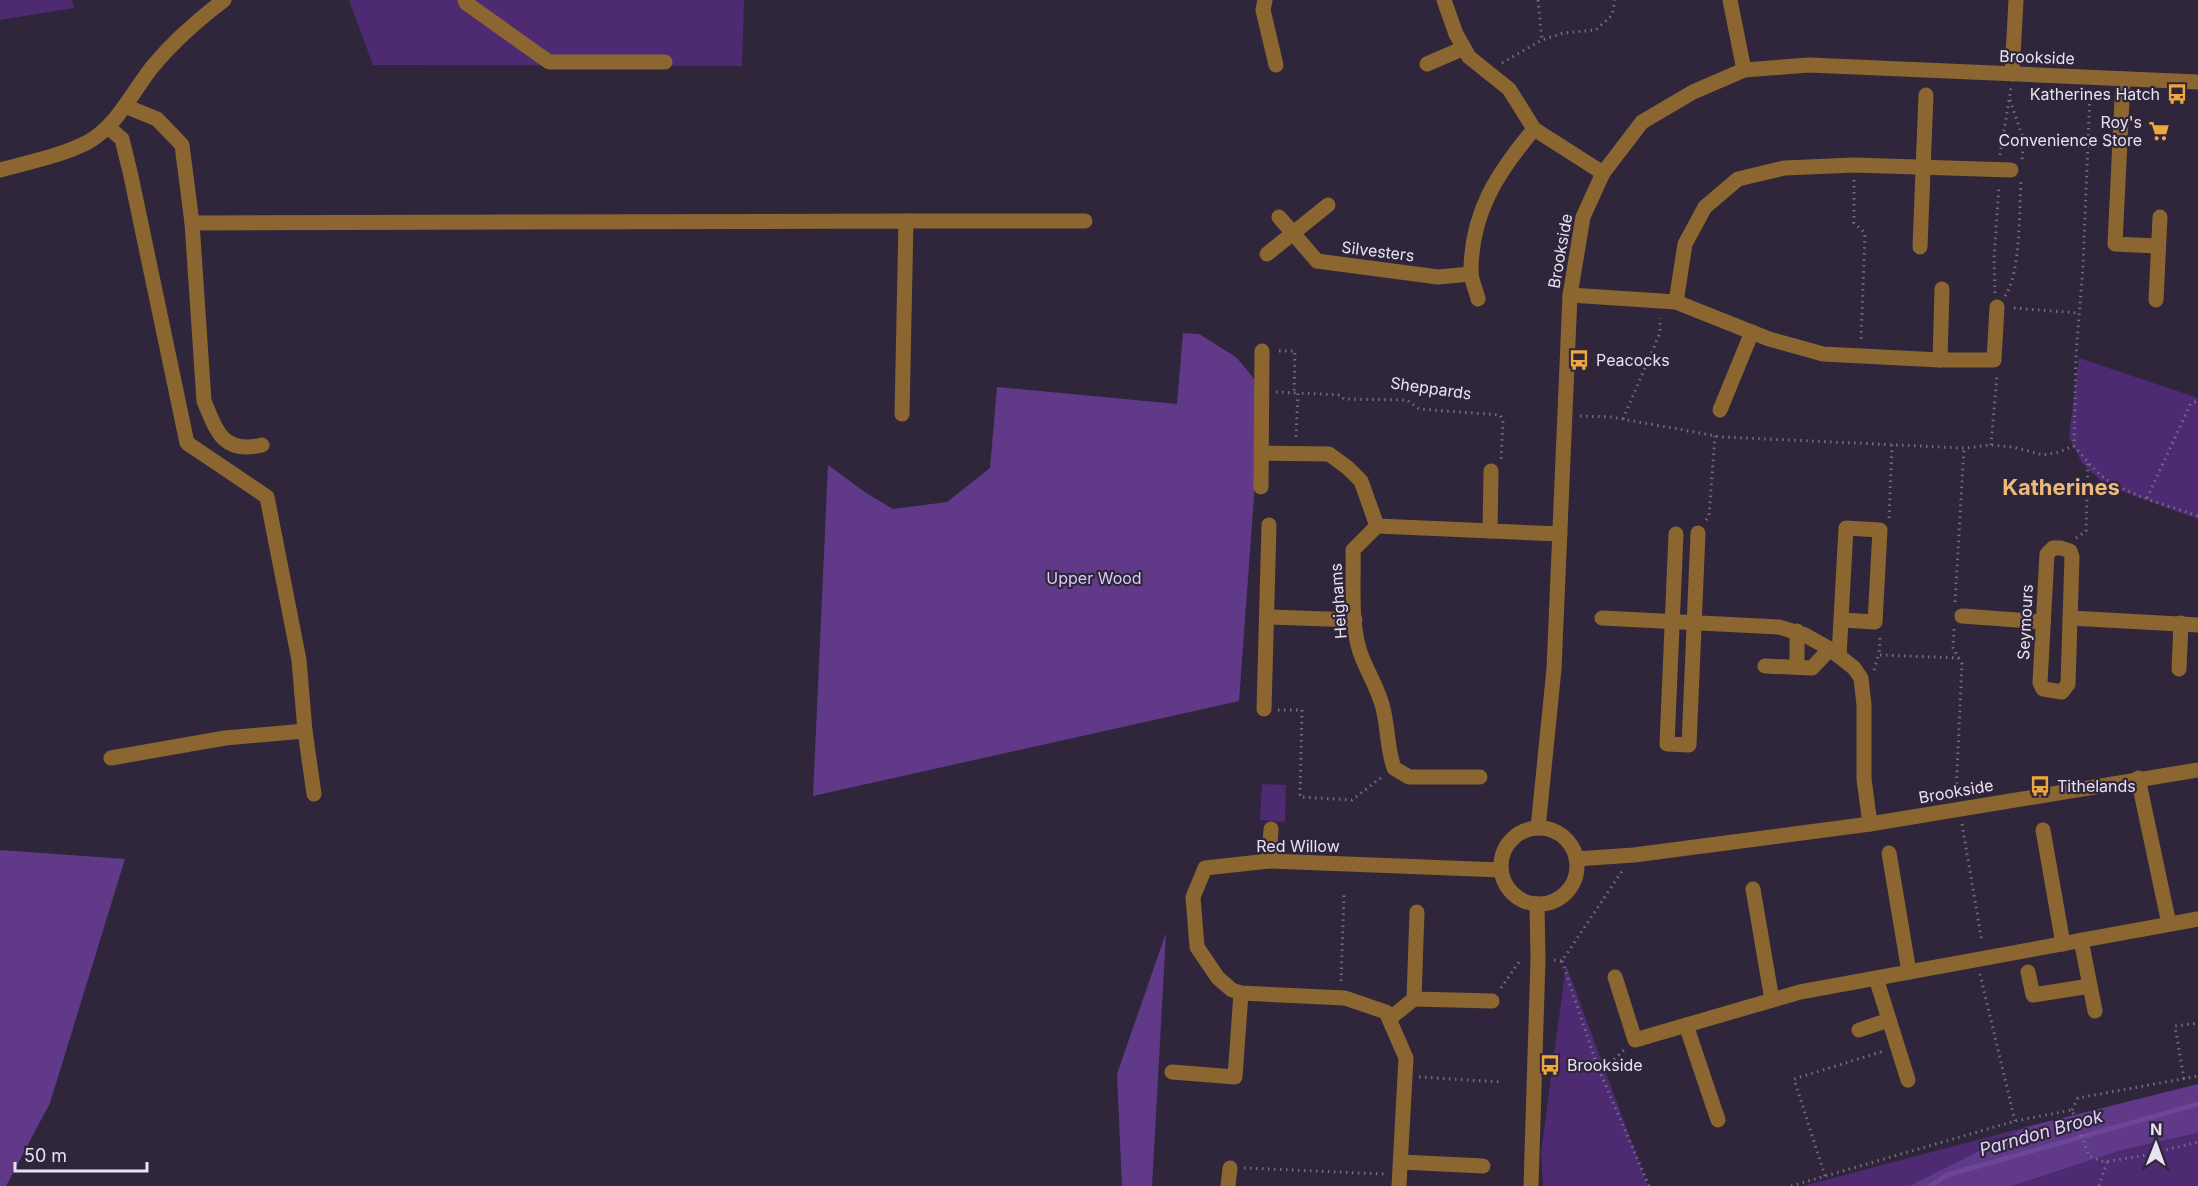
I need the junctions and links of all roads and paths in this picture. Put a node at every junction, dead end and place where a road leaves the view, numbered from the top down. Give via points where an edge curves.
1 (224, 0) edge
2 (465, 0) edge
3 (1265, 0) edge
4 (1444, 0) edge
5 (1538, 0) edge
6 (1615, 0) edge
7 (1730, 0) edge
8 (2016, 0) edge
9 (1542, 40) junction
10 (1464, 48) junction
11 (665, 62) dead end
12 (1427, 64) dead end
13 (1276, 65) dead end
14 (1744, 70) junction
15 (1488, 73) junction
16 (2013, 74) junction
17 (2091, 77) junction
18 (2123, 79) junction
19 (2198, 82) edge
20 (1926, 95) dead end
21 (2010, 99) junction
22 (125, 106) junction
23 (108, 127) junction
24 (1534, 129) junction
25 (1854, 165) junction
26 (1923, 166) junction
27 (0, 170) edge
28 (1603, 172) junction
29 (2013, 172) junction
30 (1328, 205) dead end
31 (1279, 217) dead end
32 (2160, 217) dead end
33 (906, 220) junction
34 (1085, 221) dead end
35 (192, 223) junction
36 (1293, 233) junction
37 (2158, 246) junction
38 (1920, 247) dead end
39 (1267, 254) dead end
40 (1471, 274) junction
41 (1942, 289) dead end
42 (1570, 295) junction
43 (1478, 299) dead end
44 (2156, 300) dead end
45 (1668, 302) junction
46 (1997, 307) junction
47 (2078, 313) junction
48 (1752, 332) junction
49 (1262, 351) joint
50 (1860, 356) junction
51 (1940, 360) junction
52 (1994, 360) junction
53 (1262, 392) junction
54 (1296, 393) junction
55 (2198, 401) edge
56 (1720, 410) dead end
57 (902, 414) dead end
58 (1564, 415) junction
59 (1623, 419) junction
60 (1715, 436) junction
61 (262, 445) dead end
62 (1892, 445) junction
63 (1991, 445) junction
64 (2074, 446) junction
65 (1261, 453) junction
66 (1296, 454) junction
67 (2088, 461) junction
68 (1491, 471) joint
69 (1261, 487) dead end
70 (2147, 498) junction
71 (2198, 516) edge
72 (1269, 525) dead end
73 (1377, 526) junction
74 (1880, 530) junction
75 (1490, 531) junction
76 (1698, 533) joint
77 (1560, 534) junction
78 (1676, 534) dead end
79 (2063, 548) junction
80 (1962, 616) dead end
81 (1267, 617) junction
82 (1602, 618) dead end
83 (2070, 618) junction
84 (1354, 620) junction
85 (1842, 620) junction
86 (1672, 621) junction
87 (1694, 622) junction
88 (2043, 622) junction
89 (2181, 623) junction
90 (2198, 625) edge
91 (1881, 628) dead end
92 (1797, 631) junction
93 (1834, 652) junction
94 (1959, 658) dead end
95 (1765, 666) dead end
96 (1797, 667) junction
97 (2179, 669) dead end
98 (1264, 709) joint
99 (305, 731) junction
100 (111, 758) dead end
101 (1394, 768) junction
102 (2198, 770) edge
103 (1480, 777) dead end
104 (2138, 778) junction
105 (314, 794) dead end
106 (1959, 808) junction
107 (1870, 824) junction
108 (1538, 828) junction
109 (1271, 829) dead end
110 (2043, 830) dead end
111 (1889, 853) dead end
112 (1634, 855) junction
113 (1576, 859) junction
114 (1269, 861) junction
115 (1501, 870) junction
116 (1753, 889) dead end
117 (1344, 893) dead end
118 (1537, 904) junction
119 (1417, 912) dead end
120 (2198, 919) edge
121 (2169, 924) junction
122 (2081, 940) junction
123 (2063, 944) junction
124 (1538, 959) junction
125 (1981, 959) junction
126 (1562, 961) junction
127 (1909, 972) junction
128 (2028, 972) dead end
129 (1615, 977) dead end
130 (1876, 978) junction
131 (2090, 986) junction
132 (1241, 993) junction
133 (1340, 998) junction
134 (1414, 999) junction
135 (1773, 1000) junction
136 (1492, 1001) joint
137 (2095, 1011) dead end
138 (1389, 1019) junction
139 (1889, 1020) junction
140 (2198, 1023) edge
141 (1686, 1025) junction
142 (1859, 1030) dead end
143 (1635, 1040) junction
144 (1898, 1047) junction
145 (1597, 1065) junction
146 (1172, 1072) dead end
147 (1406, 1076) junction
148 (2198, 1076) edge
149 (2184, 1079) junction
150 (1908, 1080) dead end
151 (1501, 1082) dead end
152 (2072, 1110) junction
153 (1718, 1120) dead end
154 (2015, 1121) junction
155 (2198, 1142) edge
156 (2107, 1161) junction
157 (1483, 1166) dead end
158 (1230, 1168) joint
159 (1400, 1174) edge
160 (1825, 1176) junction
161 (1228, 1186) edge
162 (1531, 1186) edge
163 (1649, 1186) edge
164 (1791, 1186) edge
165 (2099, 1186) edge

1 - 22 street via 154,65
2 - 11 street via 549,62
3 - 13 street via 1263,10
4 - 10 street
5 - 9 path
6 - 9 path via 1612,15 1596,30 1563,33
7 - 14 street
8 - 16 street
9 - 15 path
10 - 12 street
10 - 15 street
14 - 16 street, Brookside via 1809,65
14 - 28 street, Brookside via 1693,92 1642,122
15 - 24 street via 1509,89
16 - 17 street, Brookside
16 - 21 path
17 - 18 street, Brookside
17 - 47 path
18 - 19 street, Brookside
18 - 37 street via 2115,244
20 - 26 street
21 - 29 path via 2001,141
21 - 29 path via 2024,141
22 - 23 street
22 - 35 street via 157,118 182,145
23 - 27 street via 64,152
23 - 99 street via 122,139 129,167 187,443 267,497 299,660
24 - 28 street
24 - 40 street via 1506,163 1486,198 1476,232
25 - 26 street
25 - 45 street via 1784,168 1738,179 1705,207 1685,244
25 - 50 path via 1854,223 1865,233
26 - 29 street
26 - 38 street
28 - 42 street, Brookside via 1583,217
29 - 46 path via 1994,259
29 - 46 path via 2018,248 2009,289
30 - 36 street
31 - 36 street, Silvesters
32 - 37 street
33 - 34 street
33 - 35 street
33 - 57 street
35 - 61 street via 204,400 215,428 227,443 245,448
36 - 39 street
36 - 40 street, Silvesters via 1317,261 1438,277
37 - 44 street
40 - 43 street
41 - 51 street
42 - 45 street
42 - 58 street, Brookside
45 - 48 street
45 - 59 path via 1660,333
46 - 47 path
46 - 52 street
47 - 64 path
48 - 50 street via 1823,354
48 - 56 street
49 - 53 street
49 - 54 path via 1295,351
50 - 51 street
51 - 52 street
52 - 63 path via 1997,367
53 - 54 path
53 - 65 street
54 - 66 path
54 - 68 path, Sheppards via 1407,400 1419,408 1500,415 1501,458
55 - 70 path via 2191,403
58 - 59 path
58 - 77 street, Brookside
59 - 60 path
60 - 62 path
60 - 76 path via 1709,516
62 - 63 path
62 - 74 path via 1889,522
63 - 64 path via 2043,456
64 - 67 path
65 - 66 street
65 - 69 street
66 - 73 street via 1329,454 1348,468 1361,482
67 - 70 path via 2110,482
67 - 79 path via 2086,531
68 - 75 street
70 - 71 path
72 - 81 street
73 - 75 street
73 - 84 street, Heighams via 1353,550
74 - 85 street via 1875,622
74 - 85 street via 1846,528
75 - 77 street
76 - 87 street
77 - 108 street, Brookside via 1554,669
78 - 86 street
79 - 83 street, Seymours via 2072,557
79 - 88 street, Seymours via 2053,548 2048,555
80 - 88 street
81 - 84 street
81 - 98 street
82 - 86 street
83 - 88 street, Seymours via 2068,684 2062,692 2043,688 2040,683
83 - 89 street
84 - 101 street, Heighams via 1360,652 1384,711 1388,752
85 - 93 street
86 - 87 street
86 - 87 street via 1668,744 1689,746
87 - 92 street
89 - 90 street
89 - 97 street
91 - 94 path via 1879,655
92 - 93 street
92 - 96 street
93 - 96 street via 1812,668
93 - 107 street via 1861,678 1864,779
95 - 96 street
98 - 101 path via 1302,710 1300,797 1352,800
99 - 100 street via 225,738
99 - 105 street
101 - 103 street via 1409,777
102 - 104 street, Brookside
104 - 106 street, Brookside
104 - 121 street
106 - 107 street, Brookside
106 - 125 path
107 - 112 street, Brookside
108 - 113 street via 1558,833 1567,840
108 - 115 street via 1525,830 1506,846
109 - 114 street
110 - 123 street
111 - 127 street
112 - 113 street, Brookside
112 - 126 path
113 - 118 street via 1577,870 1568,891
114 - 115 street, Red Willow
114 - 132 street, Red Willow via 1205,868 1193,897 1197,947 1218,978
115 - 118 street via 1513,894
116 - 135 street
117 - 133 path
118 - 124 street
119 - 134 street
120 - 121 street
121 - 122 street
122 - 123 street
122 - 131 street
123 - 125 street
124 - 126 path
124 - 136 path via 1521,958
124 - 162 street
125 - 127 street
125 - 154 path
126 - 145 path
127 - 130 street
128 - 131 street via 2033,995
129 - 143 street
130 - 135 street
130 - 139 street
131 - 137 street
132 - 133 street
132 - 146 street via 1235,1077
133 - 138 street via 1386,1012
134 - 136 street
134 - 138 street
135 - 141 street
138 - 147 street via 1407,1058
139 - 142 street
139 - 144 street
140 - 149 path via 2175,1026
141 - 143 street
141 - 153 street
143 - 145 path via 1612,1061
144 - 150 street
144 - 160 path via 1794,1079
145 - 163 path
147 - 151 path
147 - 159 street
148 - 149 path
149 - 152 path via 2078,1098
152 - 154 path
152 - 156 path via 2089,1156
154 - 160 path
155 - 156 path
156 - 165 path
157 - 159 street
158 - 159 path
158 - 161 street
160 - 164 path

